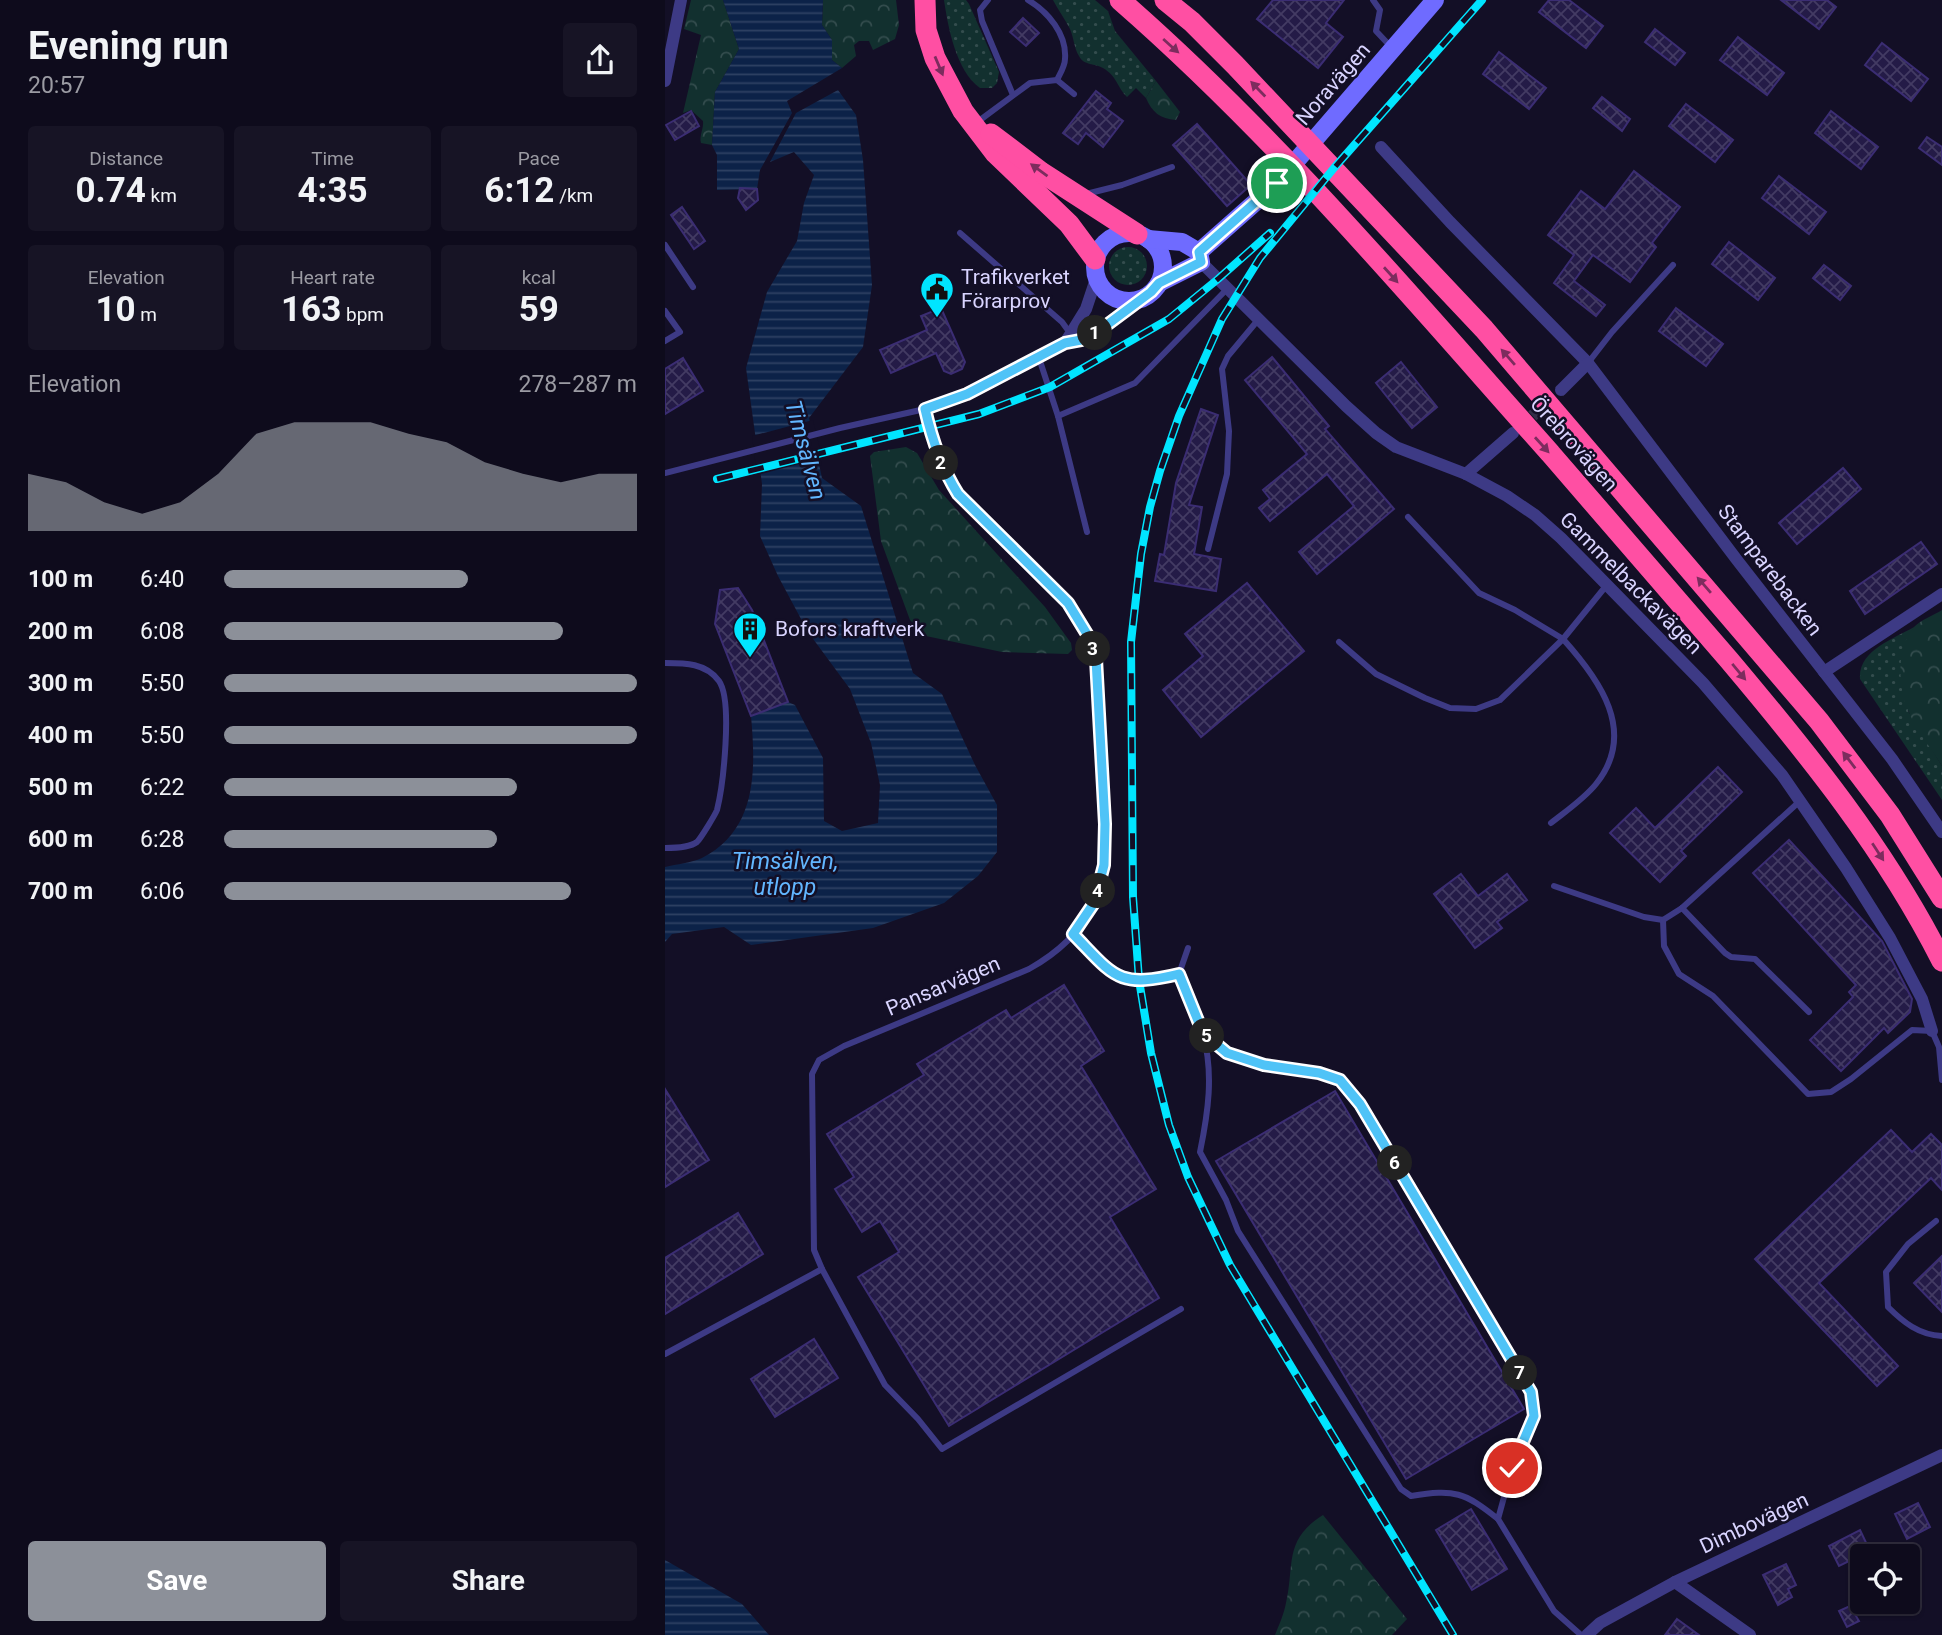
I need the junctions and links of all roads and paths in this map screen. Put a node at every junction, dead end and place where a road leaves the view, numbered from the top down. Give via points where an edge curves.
1 (681, 0) edge
2 (925, 0) edge
3 (988, 0) edge
4 (1028, 0) edge
5 (1120, 0) edge
6 (1165, 0) edge
7 (1373, 0) edge
8 (1435, 0) edge
9 (1393, 50) junction
10 (1057, 80) junction
11 (665, 81) edge
12 (1074, 94) dead end
13 (1013, 95) junction
14 (974, 124) junction
15 (1381, 147) dead end
16 (1172, 167) dead end
17 (1064, 202) junction
18 (960, 233) dead end
19 (1143, 237) junction
20 (665, 245) edge
21 (1200, 257) junction
22 (1673, 265) dead end
23 (1095, 269) junction
24 (1159, 283) junction
25 (693, 287) dead end
26 (1228, 288) junction
27 (1141, 299) junction
28 (665, 311) edge
29 (1259, 318) junction
30 (1068, 338) junction
31 (665, 341) edge
32 (1039, 358) junction
33 (1588, 363) junction
34 (1561, 390) tunnel mouth
35 (967, 394) joint
36 (925, 409) junction
37 (1058, 416) junction
38 (1513, 433) tunnel mouth
39 (665, 473) edge
40 (1466, 474) junction
41 (1408, 517) dead end
42 (1087, 532) dead end
43 (1208, 549) dead end
44 (1607, 586) junction
45 (1942, 594) edge
46 (1563, 639) junction
47 (1339, 642) dead end
48 (665, 663) edge
49 (1824, 672) junction
50 (1800, 801) junction
51 (1551, 823) dead end
52 (1942, 832) edge
53 (665, 848) edge
54 (1554, 886) dead end
55 (1942, 898) edge
56 (1682, 908) junction
57 (1663, 920) junction
58 (1073, 934) junction
59 (1188, 948) dead end
60 (1942, 961) edge
61 (1179, 974) junction
62 (1809, 1012) dead end
63 (1931, 1031) junction
64 (1203, 1033) junction
65 (1942, 1080) edge
66 (1935, 1221) dead end
67 (822, 1269) junction
68 (1181, 1309) dead end
69 (1942, 1336) edge
70 (665, 1354) edge
71 (1942, 1455) edge
72 (1498, 1519) junction
73 (1675, 1582) junction
74 (1581, 1635) edge
75 (1587, 1635) edge
76 (1750, 1635) edge

1 - 11 street
2 -> 14 highway via 926,30 935,58 951,92
3 - 13 lane via 980,10 982,20
4 - 10 lane via 1055,24 1062,39 1065,60
5 -> 60 highway, Örebrovägen via 1205,76 1260,134 1639,554 1855,817
55 -> 6 highway, Örebrovägen via 1890,815 1819,721 1484,329 1192,22
7 - 9 lane via 1380,10 1375,31
8 - 9 street, Noravägen
9 - 21 street, Noravägen via 1277,183
10 - 12 lane
10 - 13 lane via 1030,83
13 - 14 lane
14 - 17 highway via 995,153
15 - 33 street, Stamparebacken
16 - 17 lane
17 - 19 highway
17 - 23 highway via 1069,224
18 - 30 lane via 1062,322
19 - 21 street via 1182,242
19 - 23 street via 1125,233 1108,239 1100,248
19 - 24 street via 1160,253
20 - 25 lane
21 - 24 street, Noravägen
21 - 26 street, Gammelbackavägen
22 - 33 lane
23 - 27 street via 1111,296
23 - 30 street via 1086,309
24 - 27 street
26 - 29 street, Gammelbackavägen
26 - 37 lane via 1135,383
27 - 30 street via 1100,330 1081,340
28 - 31 lane via 680,332
29 - 40 street, Gammelbackavägen via 1376,433 1396,447
29 - 43 lane via 1222,369 1229,431 1227,474
30 - 32 street
32 - 35 street
32 - 37 lane
33 - 34 street
33 - 49 street, Stamparebacken
35 - 36 lane
36 - 39 lane
36 - 58 lane, Pansarvägen via 937,454 958,494 1068,603 1090,639 1096,659 1104,865 1094,903
37 - 42 lane
38 - 40 street
40 - 44 street, Gammelbackavägen via 1535,516
41 - 46 lane via 1479,593
44 - 46 lane
44 - 50 street, Gammelbackavägen via 1712,692
45 - 49 street
46 - 47 lane via 1500,700 1476,709 1450,708 1376,674
46 - 51 lane via 1600,685 1612,712 1615,738 1597,783
48 - 53 lane via 697,665 721,683 727,732 716,811 697,842
49 - 52 street, Stamparebacken via 1892,758
50 - 56 lane
50 - 63 street, Gammelbackavägen via 1890,938 1921,999
54 - 57 lane
56 - 57 lane
56 - 62 lane via 1725,953 1755,959
57 - 63 lane via 1664,946 1679,974 1713,996 1808,1094 1831,1092 1912,1030
58 - 61 lane via 1119,978 1153,981
58 - 67 lane, Pansarvägen via 1029,969 819,1060 813,1074 814,1250
59 - 61 lane
61 - 64 lane
63 - 65 lane via 1939,1047
64 - 72 lane via 1209,1107 1200,1153 1238,1231 1401,1489 1411,1496 1454,1492 1475,1500
64 - 72 lane via 1227,1053 1340,1080 1360,1104 1531,1392 1534,1416 1512,1468
66 - 69 lane via 1908,1244 1886,1272 1888,1307 1903,1322
67 - 68 lane via 885,1385 942,1449
67 - 70 lane
71 - 73 street, Dimbovägen
72 - 74 lane via 1554,1611
73 - 75 street, Dimbovägen via 1600,1623
73 - 76 street

